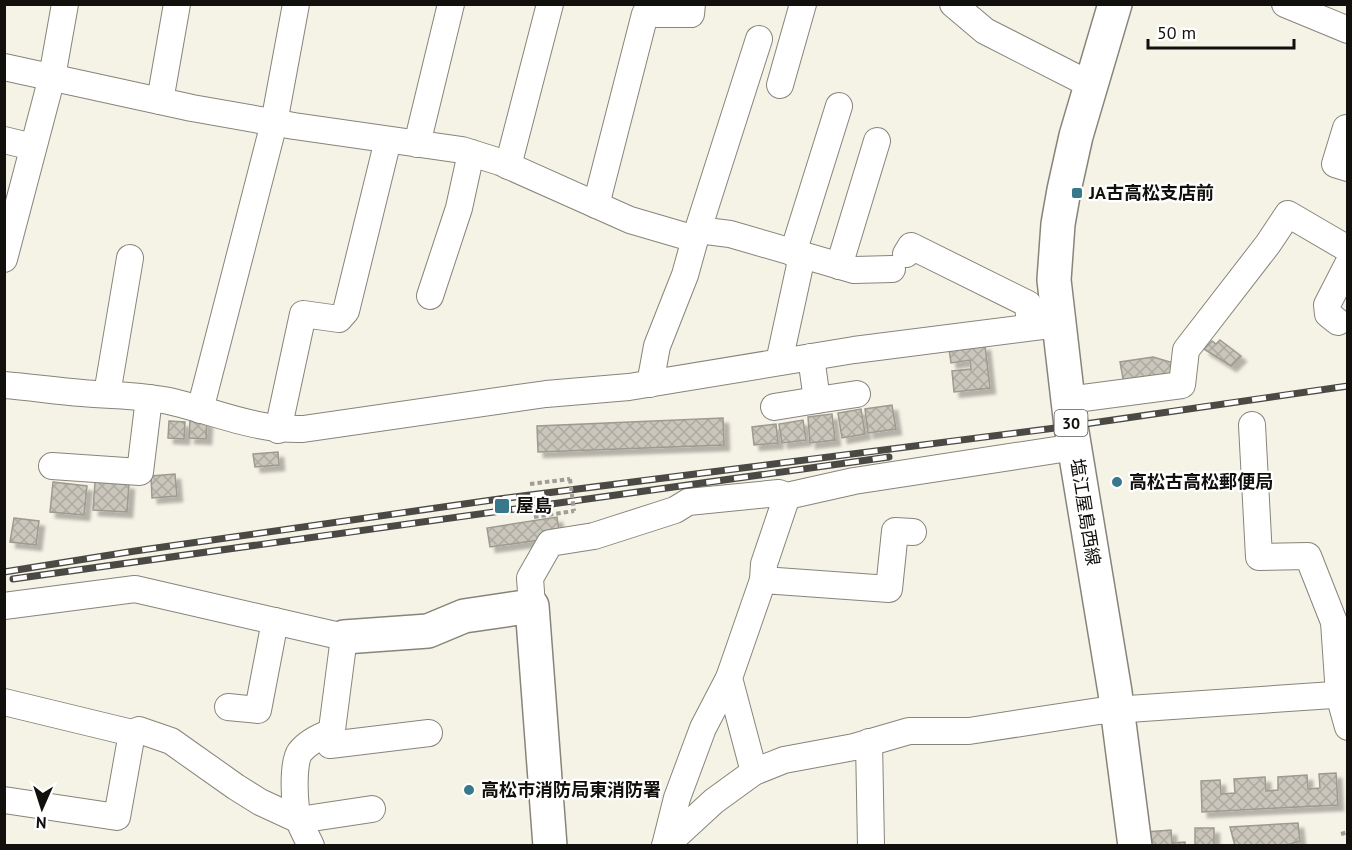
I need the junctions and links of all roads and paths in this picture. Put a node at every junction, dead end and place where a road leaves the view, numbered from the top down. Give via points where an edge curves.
1 (65, 4) edge
2 (177, 4) edge
3 (296, 4) edge
4 (451, 4) edge
5 (550, 4) edge
6 (692, 4) edge
7 (803, 4) edge
8 (953, 4) edge
9 (1115, 4) edge
10 (1285, 4) edge
11 (1313, 10) edge
12 (1347, 30) edge
13 (759, 39) dead end
14 (4, 67) edge
15 (52, 77) junction
16 (780, 85) dead end
17 (1091, 85) junction
18 (160, 101) junction
19 (839, 106) dead end
20 (274, 123) junction
21 (1346, 128) edge
22 (4, 140) edge
23 (388, 140) junction
24 (877, 141) dead end
25 (417, 144) junction
26 (33, 147) junction
27 (471, 153) junction
28 (508, 166) junction
29 (1347, 168) edge
30 (596, 205) junction
31 (696, 234) junction
32 (1347, 249) edge
33 (798, 254) junction
34 (130, 258) dead end
35 (4, 259) edge
36 (1347, 264) edge
37 (839, 266) junction
38 (430, 296) dead end
39 (1338, 321) dead end
40 (1044, 325) junction
41 (811, 357) junction
42 (779, 362) junction
43 (650, 384) junction
44 (4, 385) edge
45 (107, 394) junction
46 (857, 394) dead end
47 (148, 398) junction
48 (817, 400) junction
49 (1068, 400) junction
50 (774, 407) dead end
51 (201, 410) junction
52 (1252, 425) dead end
53 (278, 430) junction
54 (1075, 447) junction
55 (52, 466) dead end
56 (530, 484) dead end
57 (787, 496) junction
58 (534, 517) dead end
59 (913, 532) dead end
60 (763, 580) junction
61 (4, 606) edge
62 (532, 606) junction
63 (275, 621) junction
64 (344, 637) junction
65 (729, 678) junction
66 (1343, 694) edge
67 (4, 702) edge
68 (228, 707) dead end
69 (1117, 710) junction
70 (1347, 727) edge
71 (332, 732) junction
72 (132, 733) junction
73 (429, 733) dead end
74 (869, 742) junction
75 (754, 772) junction
76 (4, 800) edge
77 (372, 809) dead end
78 (299, 820) junction
79 (1347, 832) edge
80 (1341, 834) dead end
81 (311, 846) edge
82 (550, 846) edge
83 (665, 846) edge
84 (871, 846) edge
85 (1135, 846) edge

1 - 15 street
2 - 18 street
3 - 20 street
4 - 25 street
5 - 28 street
6 - 30 street via 691,14 645,14
7 - 16 street
8 - 17 street via 985,31
9 - 17 main road, 塩江屋島西線 / 30
10 - 11 street
11 - 12 street
13 - 31 street
14 - 15 street
15 - 18 street
15 - 26 street
17 - 40 main road, 塩江屋島西線 / 30 via 1058,224 1054,280
18 - 20 street
19 - 33 street
20 - 23 street
20 - 51 street
21 - 29 street via 1335,164
22 - 26 street
23 - 25 street
23 - 53 street via 346,310 339,319 303,314
24 - 37 street
25 - 27 street
26 - 35 street
27 - 28 street
27 - 38 street via 459,208
28 - 30 street
30 - 31 street via 630,220
31 - 33 street via 730,234
31 - 43 street via 685,275 657,346
32 - 49 street via 1288,214 1186,350 1182,385
33 - 37 street
33 - 42 street
34 - 45 street
36 - 39 street via 1327,305 1328,314
37 - 40 street via 854,270 899,261 911,246 1028,304
40 - 41 street
40 - 49 main road, 塩江屋島西線 / 30
41 - 42 street
41 - 48 street
42 - 43 street
43 - 53 street
44 - 45 street
45 - 47 street
46 - 48 street
47 - 51 street
47 - 55 street via 140,472
48 - 50 street
49 - 54 main road, 塩江屋島西線 / 30
51 - 53 street
52 - 66 street via 1259,557 1308,556 1334,622
54 - 57 street
54 - 69 main road, 塩江屋島西線 / 30
56 - 58 path, bridge via 570,479 574,511
57 - 60 street via 764,564
57 - 62 street via 779,493 688,502 675,510 594,536 550,543 530,578
59 - 60 street via 895,531 888,589
60 - 65 street
61 - 63 street via 135,589
62 - 64 main road via 464,616 428,632
62 - 82 main road
63 - 64 street
63 - 68 street via 258,711
64 - 71 street
65 - 75 street
65 - 83 street via 703,728 677,798
66 - 69 street
66 - 70 street
67 - 72 street
69 - 74 street via 969,731 909,731
69 - 85 main road, 塩江屋島西線 / 30
71 - 73 street via 330,745
71 - 78 street via 300,752 297,760
72 - 76 street via 117,817
72 - 78 street via 140,730 171,741 260,802
74 - 75 street via 784,760
74 - 84 street
75 - 83 street via 714,801
77 - 78 street
78 - 81 street
79 - 80 path

